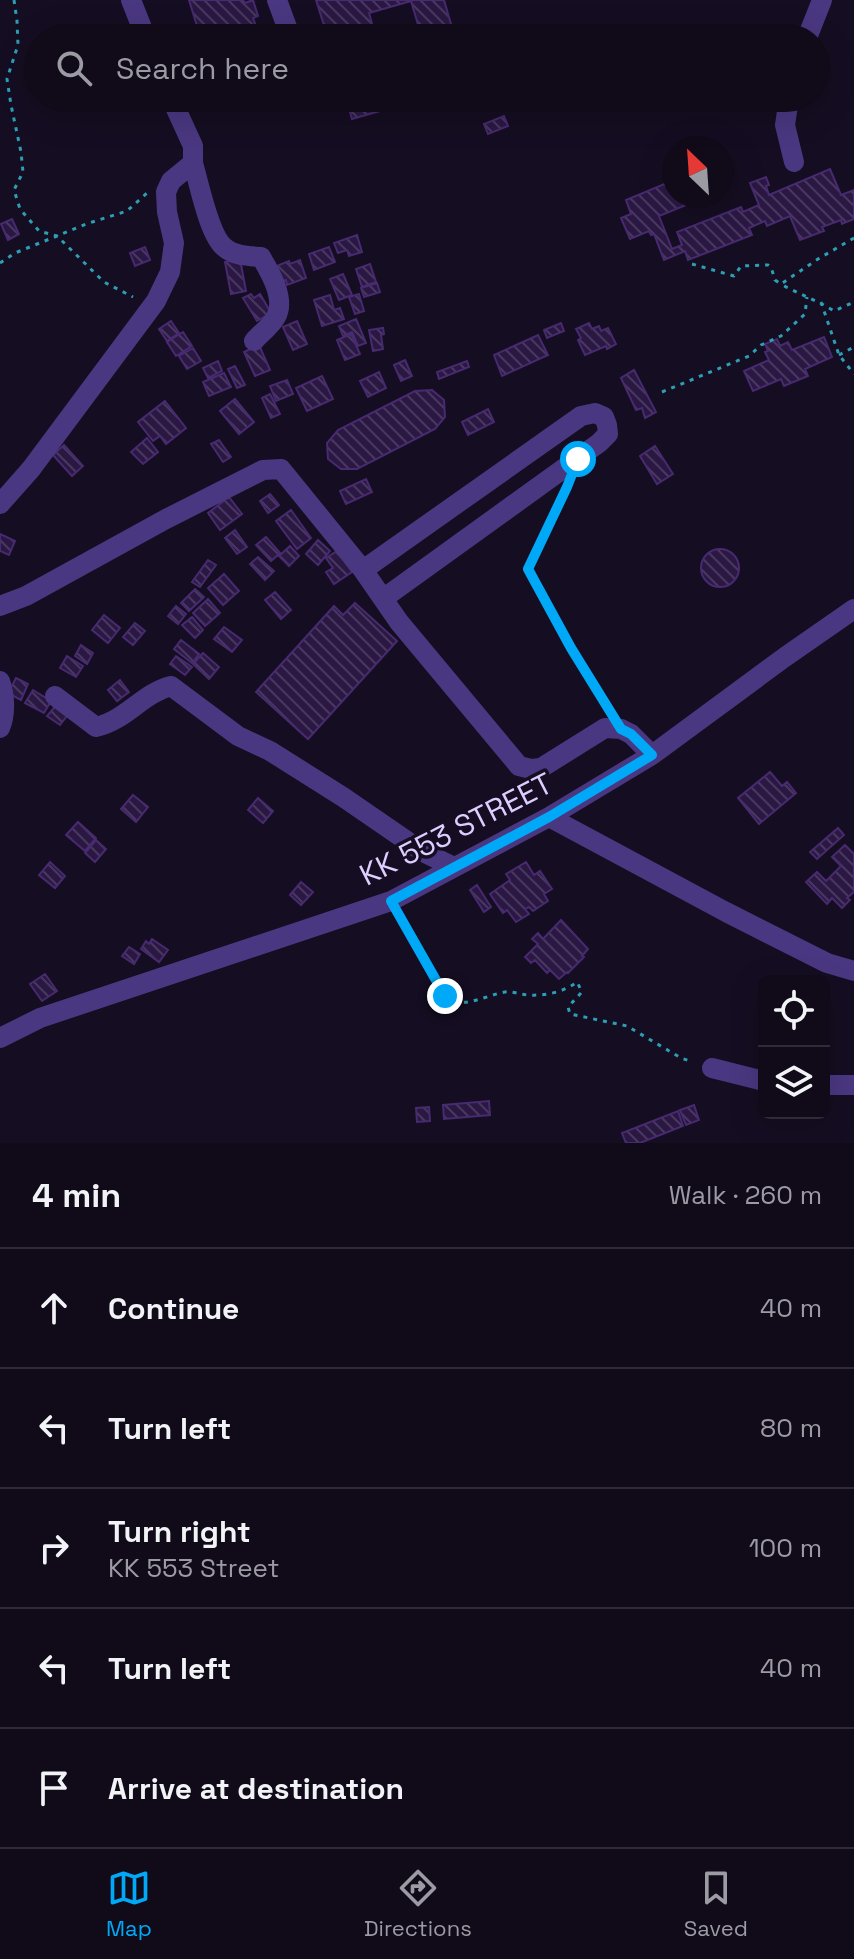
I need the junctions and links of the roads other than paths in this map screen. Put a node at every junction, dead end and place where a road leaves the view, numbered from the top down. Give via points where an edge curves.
1 (131, 0) edge
2 (277, 0) edge
3 (822, 0) edge
4 (140, 24) edge
5 (286, 24) edge
6 (813, 24) edge
7 (177, 112) edge
8 (787, 112) edge
9 (794, 162) dead end
10 (193, 163) junction
11 (254, 341) dead end
12 (0, 504) edge
13 (363, 570) junction
14 (384, 598) junction
15 (0, 606) edge
16 (854, 609) edge
17 (0, 681) edge
18 (55, 696) dead end
19 (0, 728) edge
20 (652, 755) junction
21 (549, 817) junction
22 (454, 867) junction
23 (854, 971) edge
24 (0, 1038) edge
25 (712, 1068) road end
26 (758, 1080) edge
27 (830, 1085) edge
28 (854, 1085) edge

1 - 4 street
2 - 5 street
3 - 6 street
7 - 10 street via 193,146
8 - 9 street
10 - 11 street via 215,236 238,255 261,257 269,269 280,302 276,317
10 - 12 street via 166,192 174,243 170,272 156,301
13 - 14 street
13 - 14 street via 581,416 604,417 608,434 599,443
13 - 15 street via 281,469 263,470
14 - 20 street via 519,766 541,768 605,728 631,734
16 - 20 street, KK 553 STREET
17 - 19 street
18 - 22 street via 96,727 108,725 171,686 238,736
20 - 21 street, KK 553 STREET
21 - 22 street, KK 553 STREET
21 - 23 street via 827,963
22 - 24 street, KK 553 STREET via 391,901 40,1018
25 - 26 street
27 - 28 street

